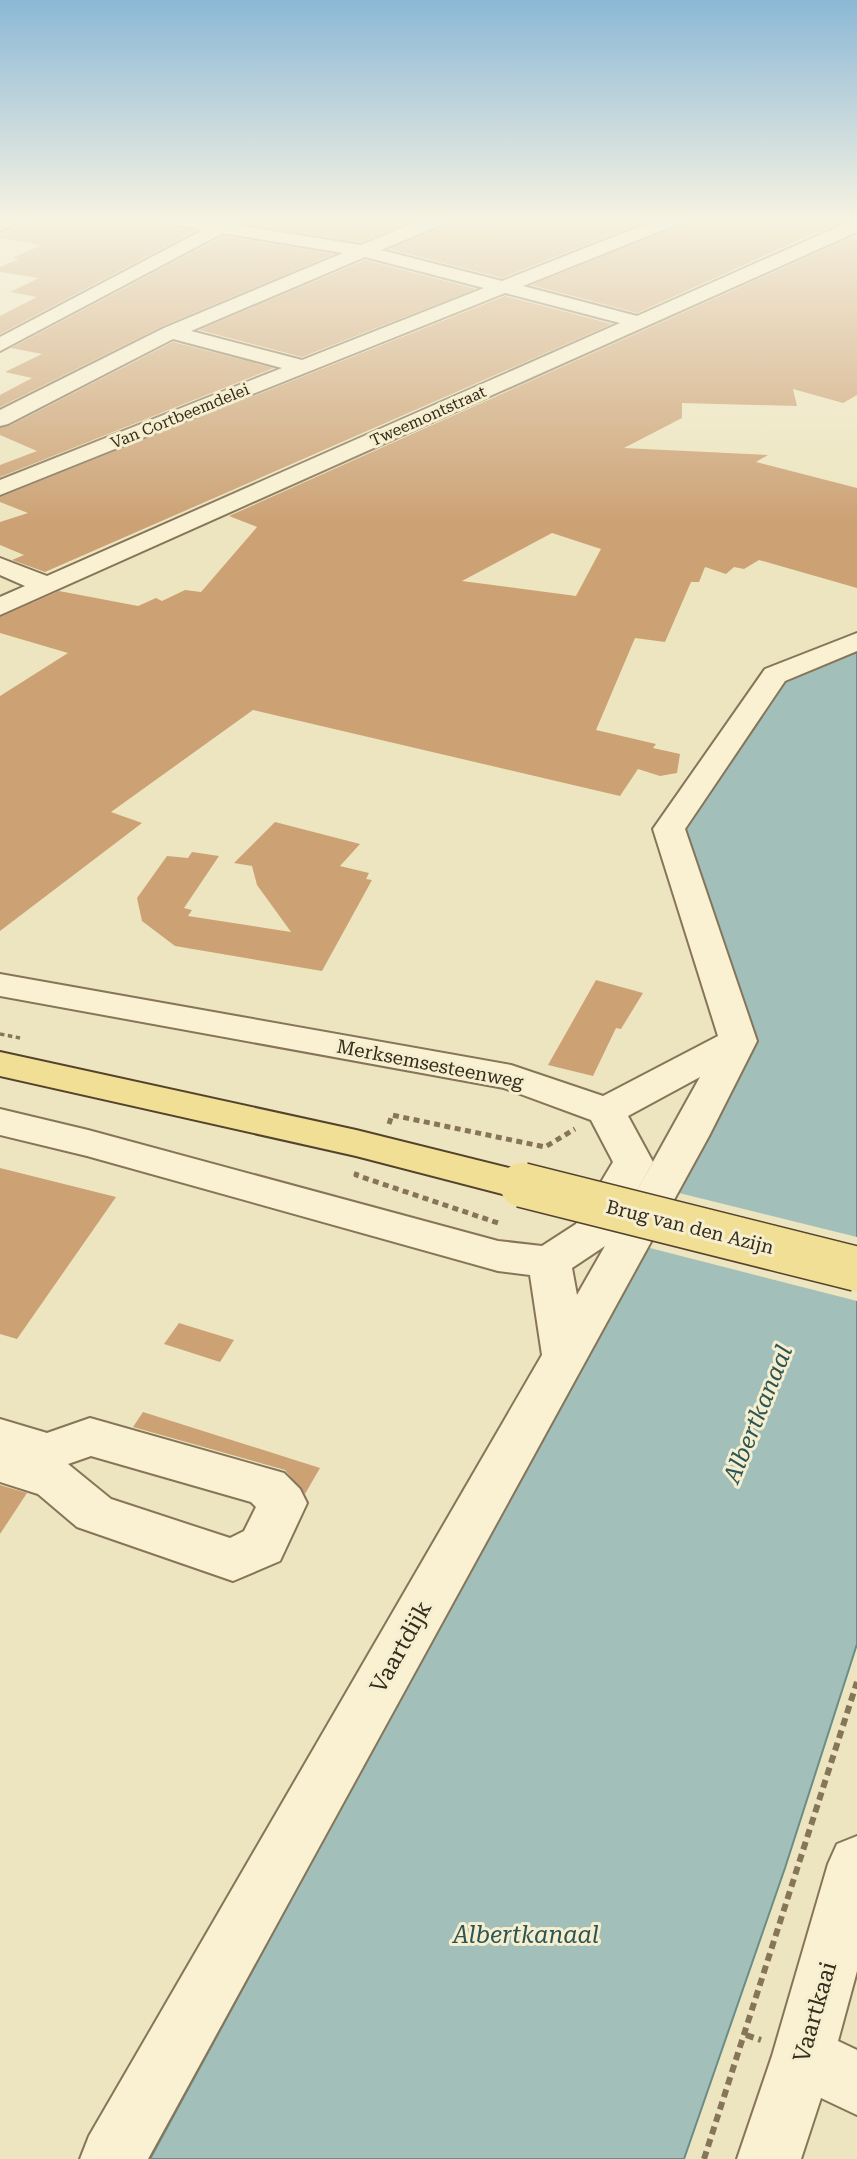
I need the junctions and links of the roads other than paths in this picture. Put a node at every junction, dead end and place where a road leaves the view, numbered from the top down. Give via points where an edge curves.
1 (45, 321) edge
2 (198, 321) edge
3 (420, 321) edge
4 (634, 321) edge
5 (642, 321) edge
6 (639, 322) junction
7 (171, 332) junction
8 (0, 345) edge
9 (303, 367) junction
10 (0, 419) edge
11 (0, 488) edge
12 (0, 566) edge
13 (47, 586) junction
14 (0, 607) edge
15 (857, 641) edge
16 (0, 985) edge
17 (738, 1041) junction
18 (0, 1064) edge
19 (606, 1111) junction
20 (0, 1122) edge
21 (549, 1262) junction
22 (857, 1269) edge
23 (565, 1356) junction
24 (0, 1438) edge
25 (0, 1463) edge
26 (857, 1864) edge
27 (803, 2056) junction
28 (857, 2083) edge
29 (112, 2159) edge
30 (769, 2159) edge

1 - 8 street
2 - 7 street
3 - 9 street, Van Cortbeemdelei
4 - 6 street
5 - 6 street, Tweemontstraat
6 - 13 street, Tweemontstraat
7 - 9 street
7 - 10 street
9 - 11 street, Van Cortbeemdelei
12 - 13 street
13 - 14 street, Tweemontstraat
15 - 17 street via 775,675 669,830
16 - 19 street, Merksemsesteenweg via 512,1077
17 - 19 street
17 - 23 street, Vaartdijk
18 - 22 main road, Brug van den Azijn, bridge via 356,1143
19 - 21 street via 633,1162 591,1235
20 - 21 street via 498,1255
21 - 23 street
23 - 29 street, Vaartdijk
24 - 25 street via 48,1452 90,1437 267,1486 283,1503 262,1546 233,1560 94,1513 54,1479
26 - 27 street, Vaartkaai
27 - 28 street
27 - 30 street, Vaartkaai

